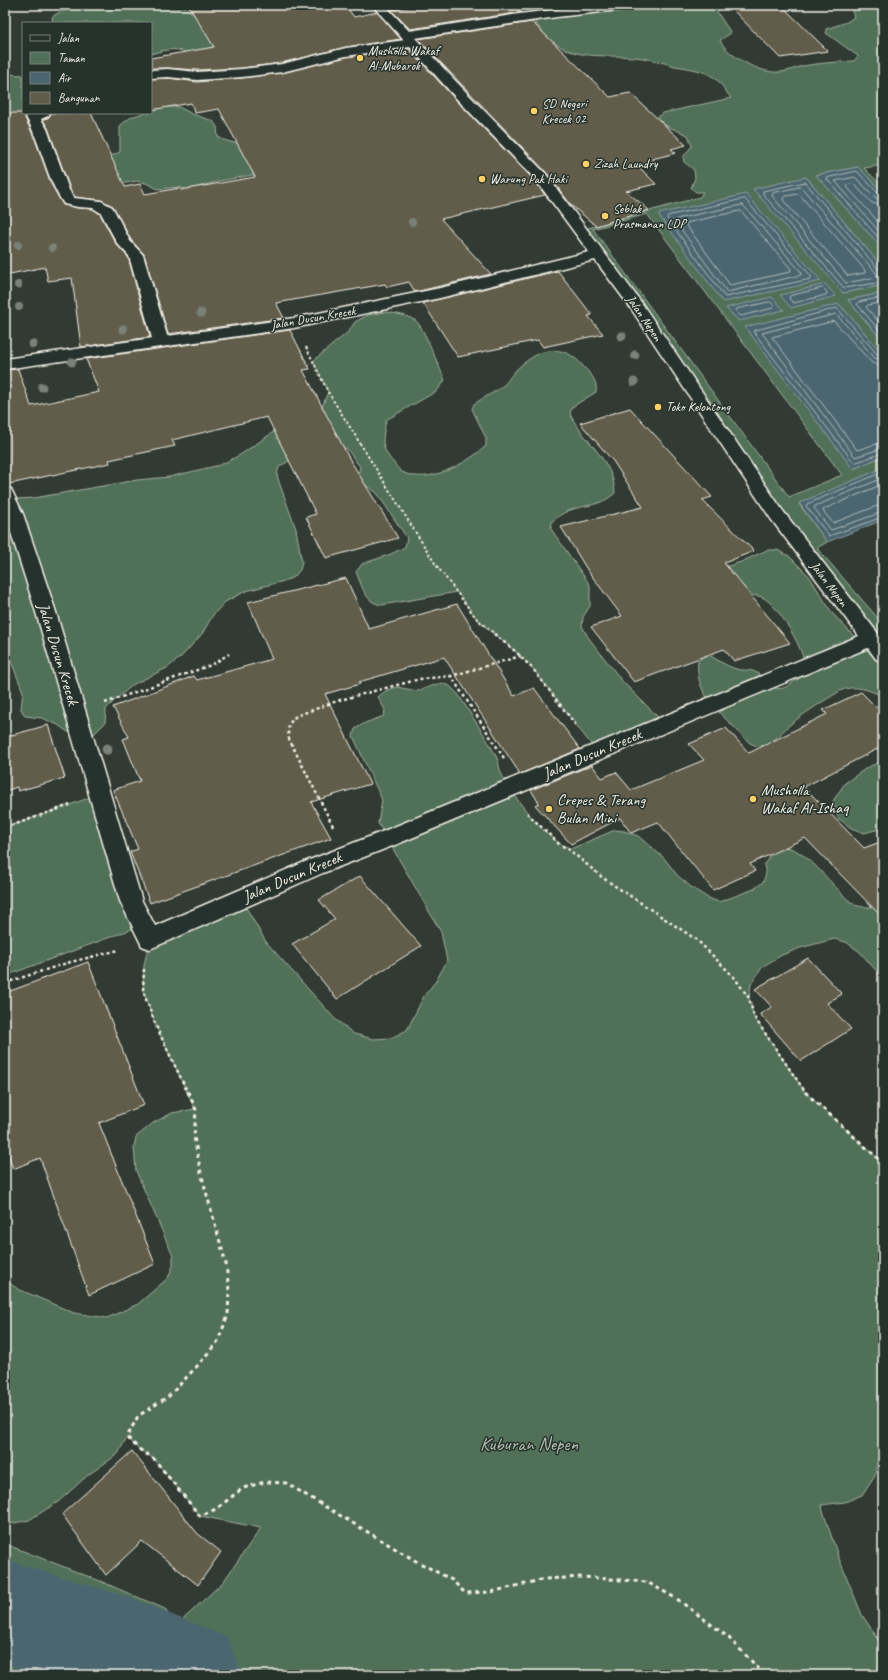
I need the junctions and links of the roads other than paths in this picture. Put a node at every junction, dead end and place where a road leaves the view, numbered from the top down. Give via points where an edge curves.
1 (378, 5) edge
2 (628, 5) edge
3 (410, 39) junction
4 (152, 74) edge
5 (40, 114) edge
6 (599, 254) junction
7 (161, 342) junction
8 (5, 364) edge
9 (5, 493) edge
10 (877, 646) edge

1 - 3 street, Jalan Nepen
2 - 3 street via 557,13
3 - 4 street via 282,68 197,76
3 - 6 street, Jalan Nepen via 540,176
5 - 7 street via 33,117 40,129 62,190 69,201 96,204 106,210 124,243 136,254
6 - 7 street, Jalan Dusun Krecek via 440,293 294,323
6 - 10 street, Jalan Nepen via 777,515
7 - 8 street, Jalan Dusun Krecek
9 - 10 street, Jalan Dusun Krecek via 19,528 131,901 150,939 347,854 597,752

